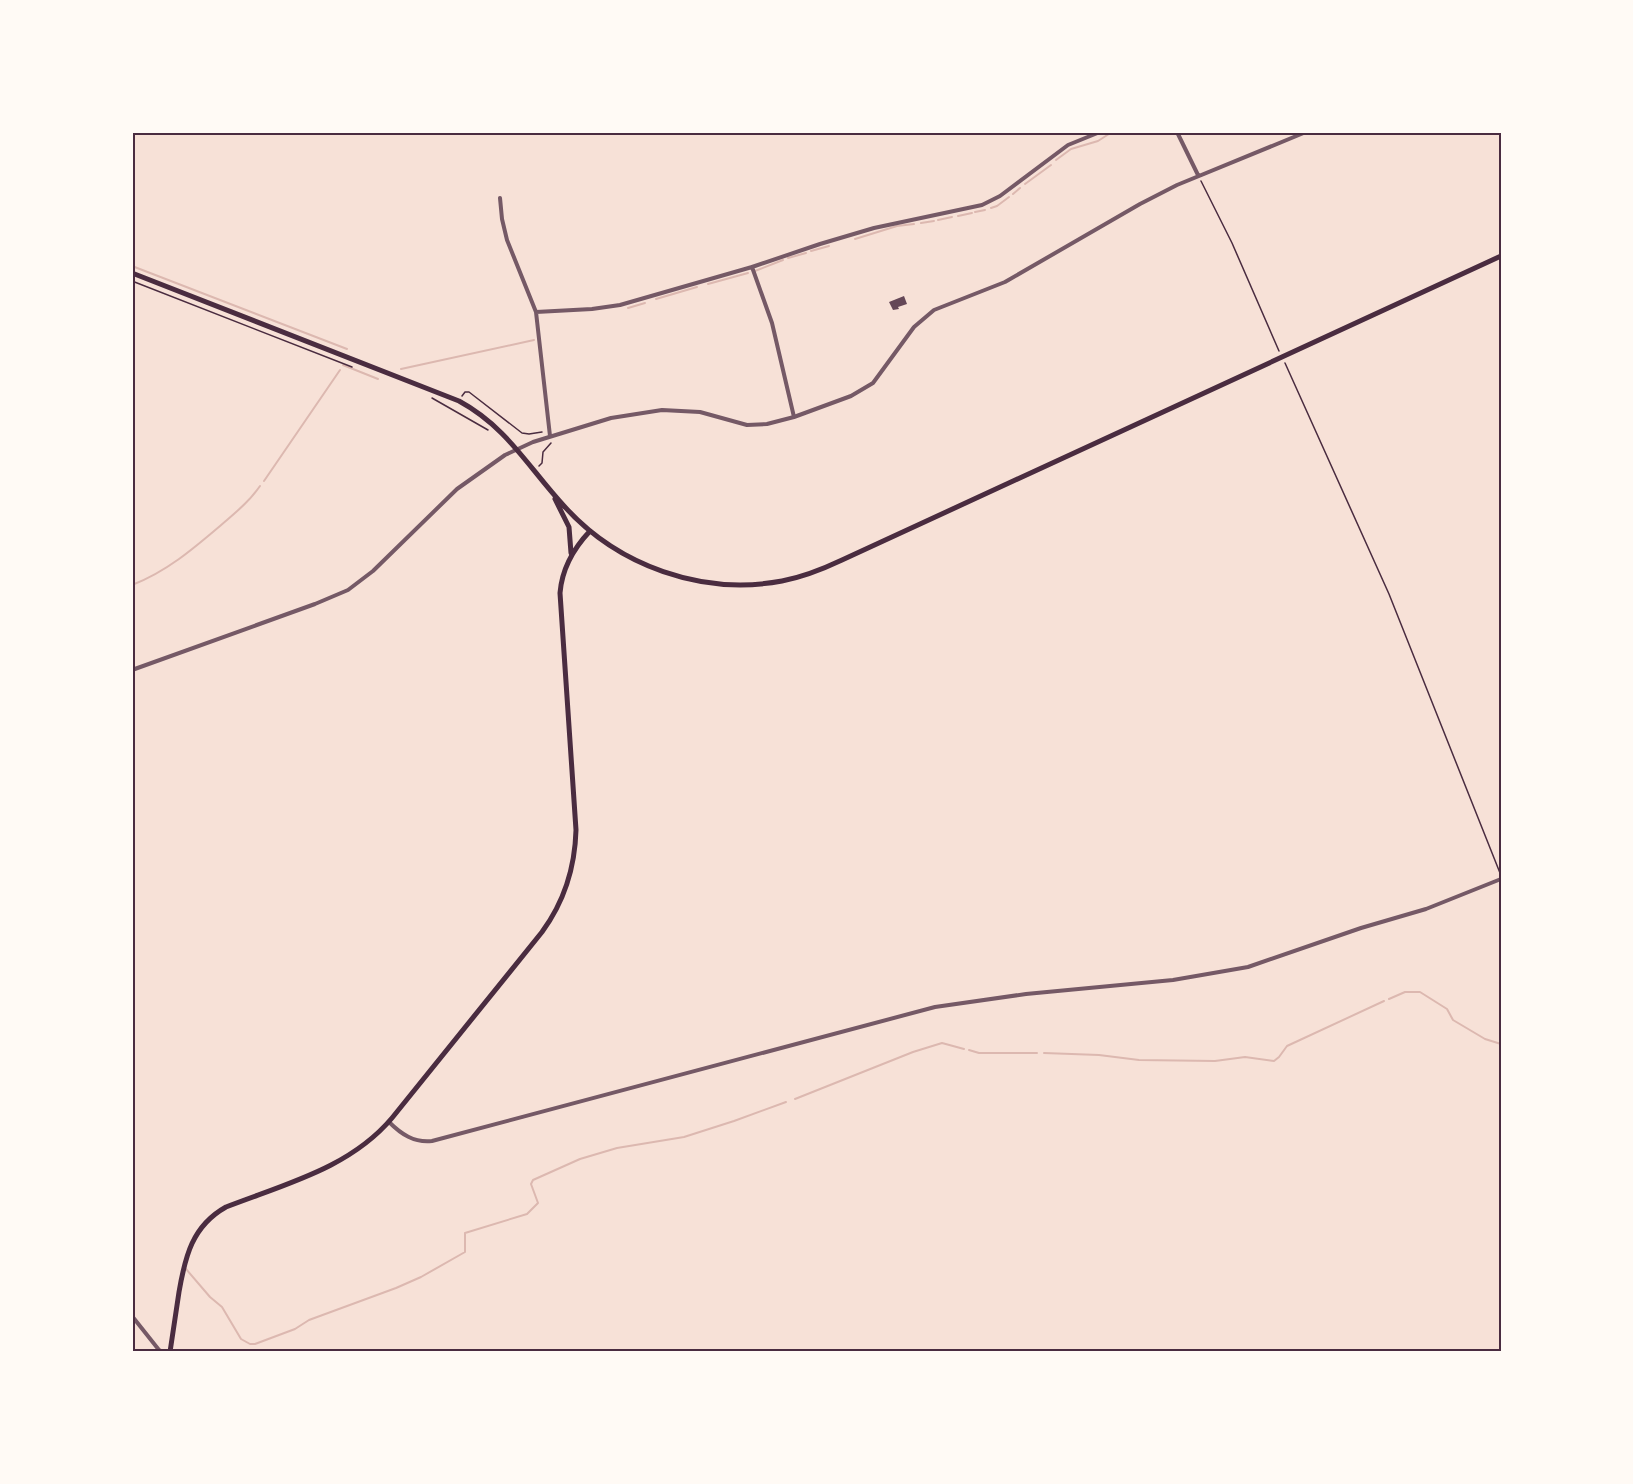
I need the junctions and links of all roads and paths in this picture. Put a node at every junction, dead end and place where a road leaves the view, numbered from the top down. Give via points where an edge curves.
1 (1100, 132) edge
2 (1178, 132) edge
3 (1306, 132) edge
4 (1198, 175) junction
5 (501, 198) dead end
6 (1501, 256) edge
7 (752, 267) junction
8 (132, 273) edge
9 (132, 281) edge
10 (536, 312) junction
11 (1276, 343) dead end
12 (360, 370) dead end
13 (1287, 370) dead end
14 (427, 396) dead end
15 (459, 401) junction
16 (794, 417) junction
17 (493, 434) dead end
18 (550, 436) junction
19 (518, 448) junction
20 (534, 469) junction
21 (550, 490) junction
22 (590, 531) junction
23 (571, 554) junction
24 (132, 670) edge
25 (1501, 878) edge
26 (388, 1122) junction
27 (132, 1316) edge
28 (163, 1352) edge
29 (170, 1352) edge

1 - 7 street via 1068,145 997,199 982,205 874,228
2 - 4 street
3 - 4 street
4 - 11 path
4 - 16 street via 1005,282 931,312 914,327 870,386
5 - 10 street via 509,246
6 - 22 main road via 842,560 796,577 742,585 694,580 640,562
7 - 10 street via 620,305
7 - 16 street via 774,330
8 - 15 main road
9 - 12 path
10 - 18 street
13 - 25 path via 1389,594
14 - 17 path
15 - 18 path via 464,392 469,392 522,433 539,431
15 - 19 main road via 491,421
16 - 18 street via 747,425 700,412 662,410 632,413
18 - 19 street
18 - 20 path via 552,445
19 - 20 main road
19 - 24 street via 457,489 373,571 348,590
20 - 21 main road
21 - 22 main road
21 - 23 main road via 569,528
22 - 23 main road
23 - 26 main road via 559,599 576,814 576,844 569,878 545,928
25 - 26 street via 1426,909 1238,969 928,1008 432,1141 407,1137
26 - 29 main road via 368,1143 340,1161 226,1208 202,1225 185,1259
27 - 28 street

